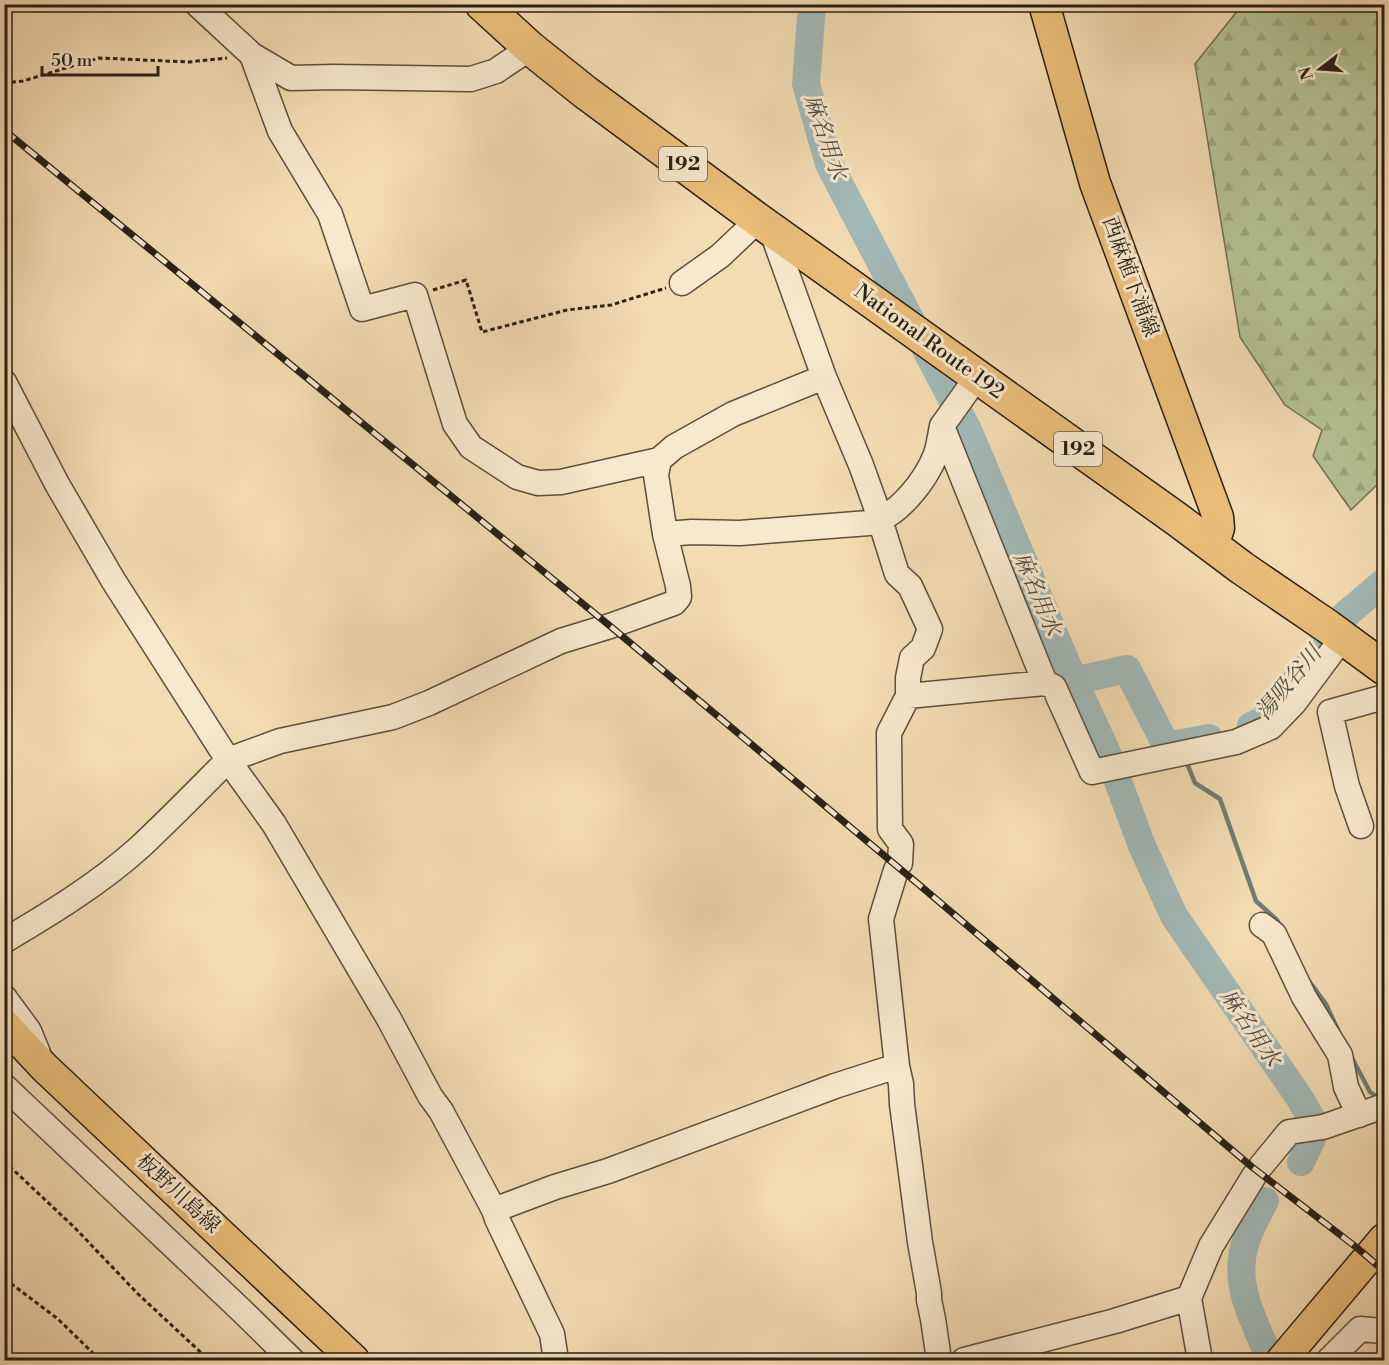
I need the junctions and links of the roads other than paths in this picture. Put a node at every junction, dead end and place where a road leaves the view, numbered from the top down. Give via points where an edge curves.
1 (197, 4) edge
2 (482, 4) edge
3 (1044, 4) edge
4 (530, 48) junction
5 (252, 55) junction
6 (765, 225) junction
7 (682, 283) road end
8 (824, 377) junction
9 (4, 382) edge
10 (971, 385) junction
11 (944, 422) junction
12 (659, 460) junction
13 (880, 521) junction
14 (665, 534) junction
15 (1213, 546) junction
16 (1336, 633) junction
17 (1384, 668) edge
18 (1045, 683) junction
19 (908, 696) junction
20 (1384, 697) edge
21 (228, 760) junction
22 (1360, 826) dead end
23 (1262, 925) dead end
24 (4, 941) edge
25 (4, 997) edge
26 (4, 1024) edge
27 (897, 1066) junction
28 (44, 1067) junction
29 (4, 1086) edge
30 (1384, 1106) edge
31 (1359, 1115) junction
32 (494, 1210) junction
33 (1384, 1239) edge
34 (1188, 1298) junction
35 (1384, 1331) edge
36 (292, 1360) edge
37 (354, 1360) edge
38 (556, 1360) edge
39 (939, 1360) edge
40 (964, 1360) edge
41 (1200, 1360) edge
42 (1282, 1360) edge
43 (1329, 1360) edge

1 - 5 street
2 - 4 highway, National Route 192 / 192
3 - 15 main road, 西麻植下浦線 via 1095,183 1218,517
4 - 5 street via 496,71 471,79 291,78
4 - 6 highway, National Route 192 / 192
5 - 12 street via 280,131 330,214 362,309 415,295 455,424 471,447 517,477 538,483 561,482
6 - 7 street
6 - 8 street
6 - 10 highway, National Route 192 / 192 via 943,352
8 - 12 street via 733,414 674,447
8 - 13 street
9 - 21 street via 107,570
10 - 11 street
10 - 15 highway, National Route 192 / 192
11 - 13 street via 926,476 897,509
11 - 18 street
12 - 14 street via 656,475
13 - 14 street via 740,533
13 - 19 street via 897,574 910,586 930,629 923,648 912,658
14 - 21 street via 678,586 679,597 674,603 561,641 393,717 280,741
15 - 16 highway, National Route 192 / 192
16 - 17 highway, National Route 192 / 192
16 - 18 street via 1294,704 1271,727 1236,742 1092,772 1054,687
18 - 19 street
19 - 27 street via 889,733 890,829 901,844 898,867 881,919
20 - 22 street via 1330,712
21 - 24 street via 139,848 101,879
21 - 32 street via 280,834 389,1019
23 - 31 street via 1274,933 1304,998 1340,1055 1346,1087
25 - 28 street via 29,1031
26 - 28 main road, 板野川島線
27 - 32 street
27 - 39 street
28 - 37 main road, 板野川島線
29 - 36 street
30 - 31 street
31 - 34 street via 1323,1127 1289,1131 1210,1246
32 - 38 street via 552,1334
33 - 42 main road
34 - 40 street
34 - 41 street
35 - 43 street via 1360,1329

